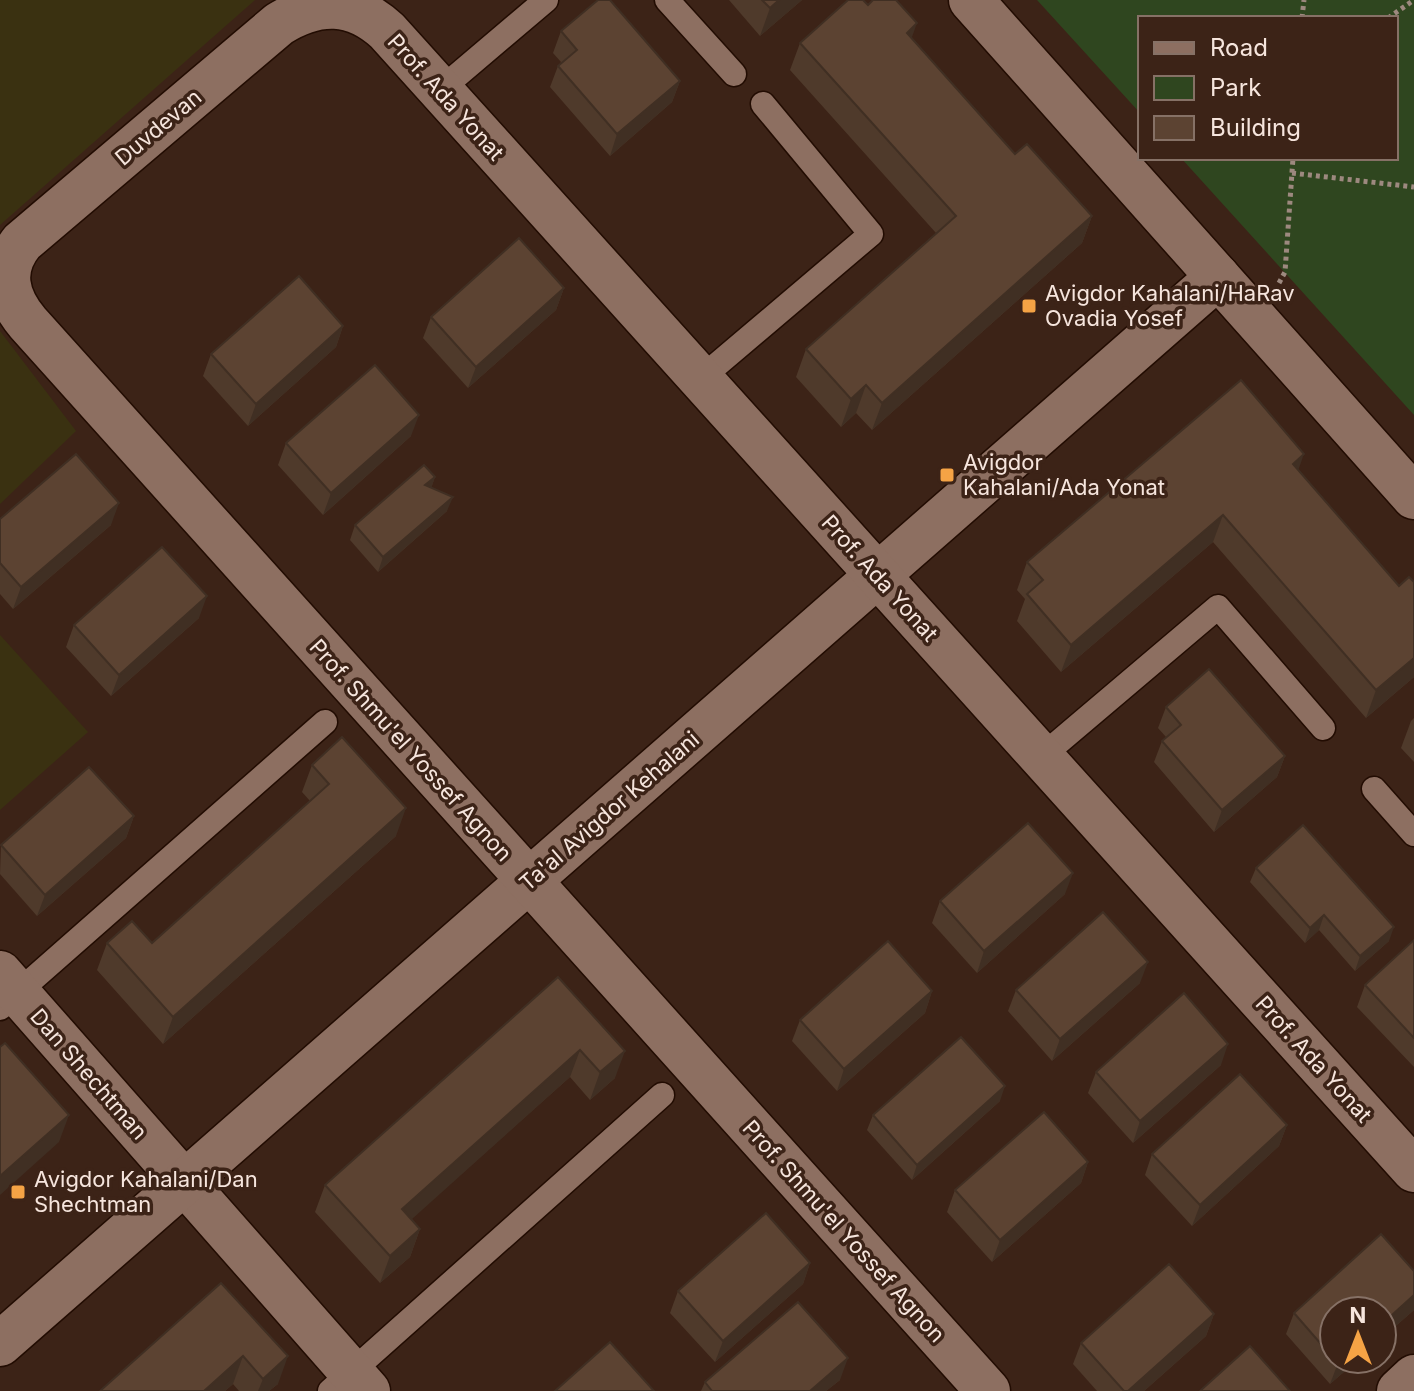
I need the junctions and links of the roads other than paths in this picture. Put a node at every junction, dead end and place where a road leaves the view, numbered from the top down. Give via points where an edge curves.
1 (546, 0) edge
2 (667, 0) edge
3 (971, 0) edge
4 (334, 3) joint
5 (734, 74) dead end
6 (440, 90) junction
7 (763, 104) dead end
8 (1218, 277) junction
9 (6, 279) joint
10 (700, 379) junction
11 (1414, 497) edge
12 (877, 575) junction
13 (325, 722) dead end
14 (1323, 728) dead end
15 (1041, 757) junction
16 (1374, 789) dead end
17 (1414, 834) edge
18 (529, 881) junction
19 (6, 991) edge
20 (662, 1095) dead end
21 (1414, 1170) edge
22 (184, 1183) junction
23 (0, 1344) edge
24 (1414, 1377) edge
25 (350, 1385) edge
26 (988, 1391) edge
27 (1399, 1391) edge

1 - 6 lane
2 - 5 lane
3 - 8 street
4 - 6 street, Prof. Ada Yonat via 356,8 377,22
4 - 9 street, Duvdevan via 302,9 256,44 22,242 9,261
6 - 10 street, Prof. Ada Yonat
7 - 10 lane via 871,234
8 - 11 street
8 - 12 street, Ta'al Avigdor Kehalani
9 - 18 street, Prof. Shmu'el Yossef Agnon via 10,297 28,323
10 - 12 street, Prof. Ada Yonat
12 - 15 street, Prof. Ada Yonat
12 - 18 street, Ta'al Avigdor Kehalani
13 - 19 lane
14 - 15 lane via 1218,607
15 - 21 street, Prof. Ada Yonat
16 - 17 lane
18 - 22 street, Ta'al Avigdor Kehalani
18 - 26 street, Prof. Shmu'el Yossef Agnon
19 - 22 street, Dan Shechtman
20 - 25 lane
22 - 23 street, Ta'al Avigdor Kehalani
22 - 25 street, Dan Shechtman
24 - 27 street

